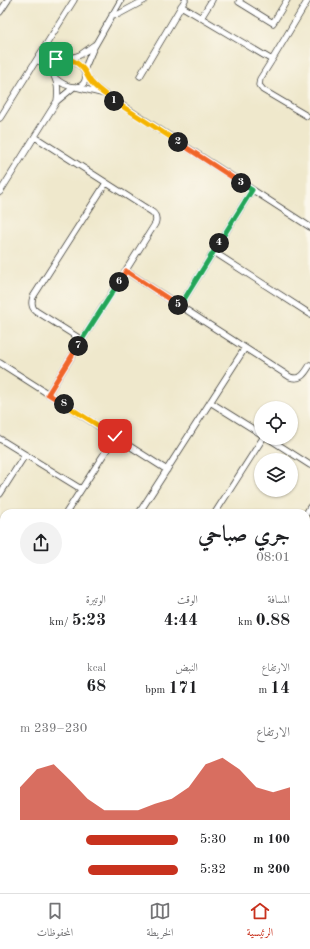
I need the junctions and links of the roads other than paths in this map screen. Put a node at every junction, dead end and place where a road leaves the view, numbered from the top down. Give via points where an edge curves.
1 (8, 0) edge
2 (74, 0) edge
3 (121, 0) edge
4 (145, 0) edge
5 (185, 0) edge
6 (212, 0) edge
7 (240, 0) edge
8 (287, 0) edge
9 (308, 0) edge
10 (181, 6) junction
11 (0, 12) edge
12 (112, 15) junction
13 (201, 18) junction
14 (96, 44) junction
15 (43, 50) junction
16 (56, 59) junction
17 (68, 59) junction
18 (37, 60) junction
19 (272, 60) junction
20 (50, 68) junction
21 (85, 73) junction
22 (140, 76) dead end
23 (55, 78) junction
24 (75, 87) junction
25 (103, 93) junction
26 (57, 101) junction
27 (309, 115) edge
28 (0, 118) edge
29 (34, 137) junction
30 (106, 183) junction
31 (2, 184) edge
32 (252, 190) junction
33 (0, 192) edge
34 (310, 226) edge
35 (214, 252) junction
36 (126, 271) junction
37 (180, 306) junction
38 (310, 314) edge
39 (82, 340) junction
40 (245, 348) junction
41 (0, 363) edge
42 (310, 365) edge
43 (48, 394) junction
44 (210, 402) junction
45 (254, 430) edge
46 (115, 436) junction
47 (0, 439) edge
48 (258, 445) edge
49 (279, 445) edge
50 (25, 455) junction
51 (310, 465) edge
52 (167, 470) junction
53 (81, 489) junction
54 (0, 494) edge
55 (68, 509) edge
56 (142, 509) edge
57 (217, 509) edge

1 - 11 street
2 - 15 street
3 - 12 street
4 - 12 street
5 - 10 street
6 - 13 street
7 - 8 street via 239,2 273,23
9 - 19 street
10 - 13 street
10 - 22 street
12 - 14 street
13 - 19 street
14 - 17 street via 86,52
14 - 21 street
15 - 16 street
15 - 18 street
16 - 17 street
16 - 20 street
17 - 21 street
18 - 20 street
18 - 28 street
19 - 27 street via 260,80 261,88
20 - 23 street
21 - 24 street via 86,79 82,85
21 - 25 street
23 - 24 street
23 - 26 street via 58,89
24 - 25 street
24 - 26 street
25 - 32 street
26 - 29 street
29 - 30 street
29 - 31 street
30 - 36 street via 156,217 155,224
30 - 39 street via 32,302 36,311
31 - 33 street
32 - 34 street
32 - 35 street
35 - 37 street
35 - 38 street
36 - 37 street
36 - 39 street
37 - 40 street
39 - 43 street
40 - 42 street via 292,378 303,375
40 - 44 street
41 - 43 street
43 - 46 street
44 - 45 street
44 - 52 street
46 - 52 street
46 - 53 street
47 - 50 street
48 - 57 street
49 - 51 street
50 - 53 street
50 - 54 street
52 - 56 street
53 - 55 street

